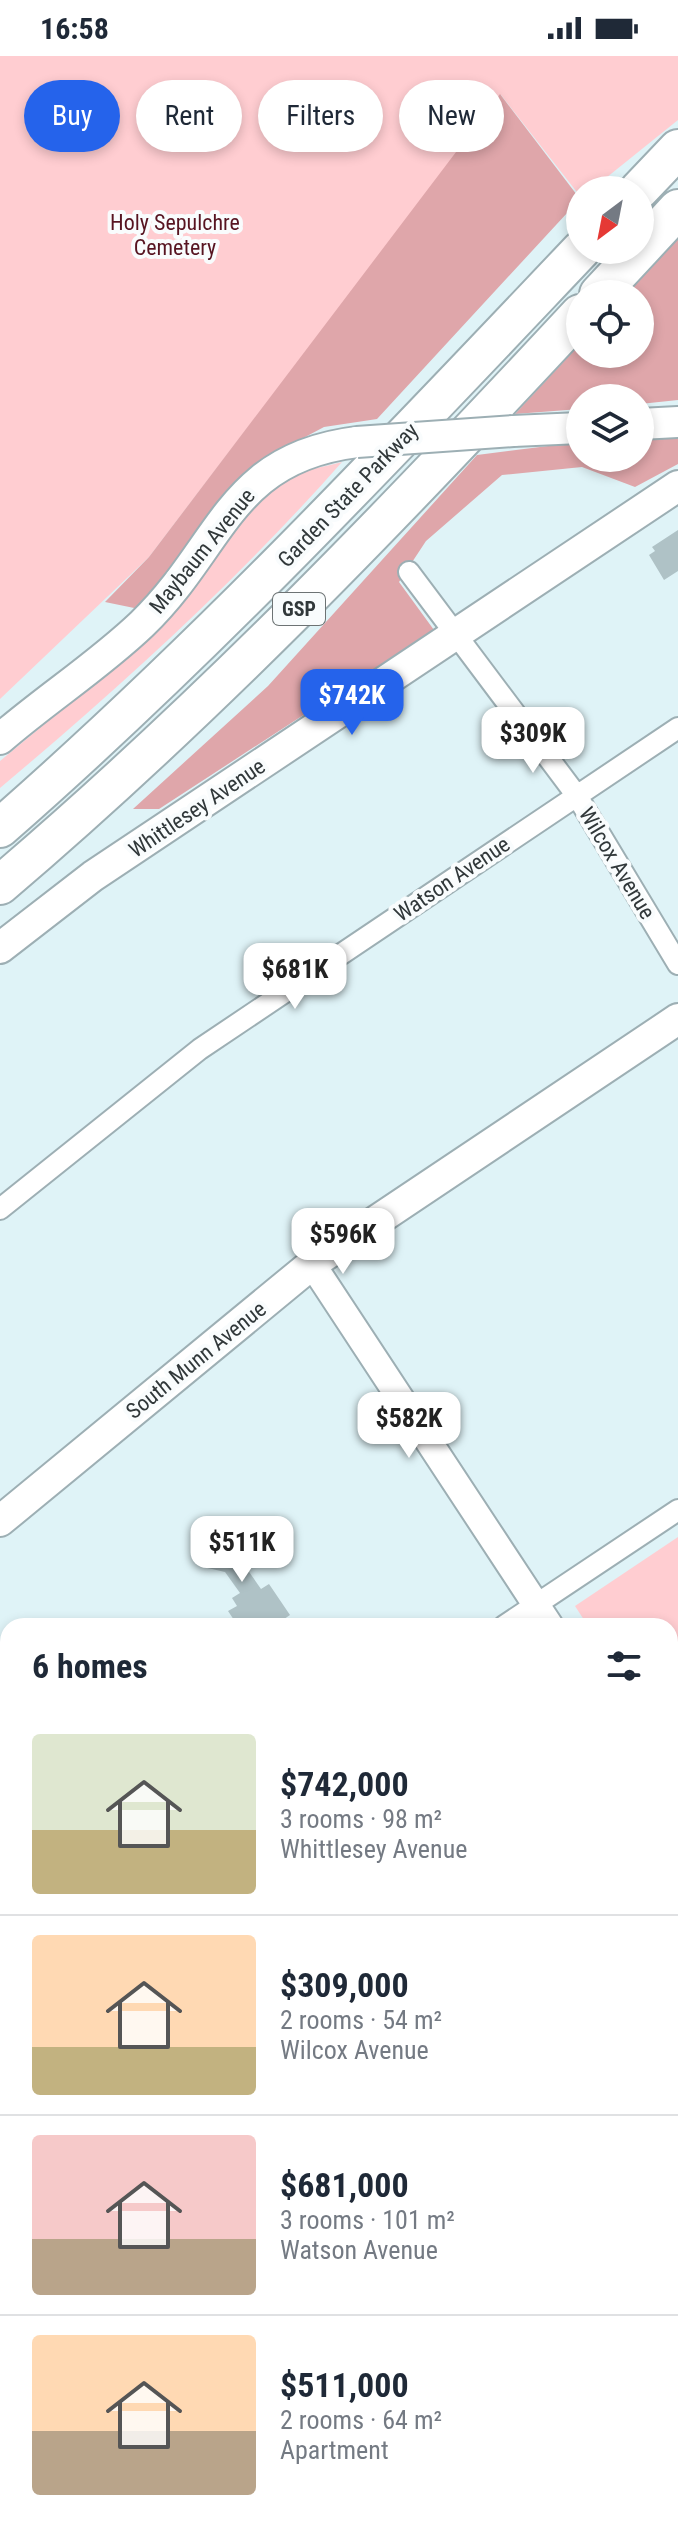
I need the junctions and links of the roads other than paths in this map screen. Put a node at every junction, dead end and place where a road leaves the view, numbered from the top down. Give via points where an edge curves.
1 (678, 149) edge
2 (652, 176) edge
3 (678, 209) edge
4 (654, 235) edge
5 (568, 264) edge
6 (627, 264) edge
7 (612, 280) edge
8 (566, 329) edge
9 (678, 422) edge
10 (654, 423) edge
11 (566, 429) edge
12 (678, 486) edge
13 (409, 572) dead end
14 (456, 634) junction
15 (678, 728) edge
16 (0, 739) edge
17 (577, 796) junction
18 (0, 828) edge
19 (0, 885) edge
20 (0, 948) edge
21 (678, 964) edge
22 (678, 1019) edge
23 (0, 1209) edge
24 (312, 1264) junction
25 (678, 1510) edge
26 (0, 1521) edge
27 (536, 1604) junction
28 (516, 1618) edge
29 (545, 1618) edge

1 - 2 highway
3 - 4 highway
5 - 18 highway, Garden State Parkway / GSP via 258,587
6 - 7 highway
8 - 19 highway, Garden State Parkway / GSP via 298,610 161,742
9 - 10 main road
11 - 16 main road, Maybaum Avenue, bridge via 357,442 307,451 271,470 228,513 144,622
12 - 14 main road, Whittlesey Avenue
13 - 14 street, Wilcox Avenue
14 - 17 street, Wilcox Avenue
14 - 20 main road, Whittlesey Avenue via 93,876
15 - 17 street, Watson Avenue
17 - 21 street, Wilcox Avenue
17 - 23 street, Watson Avenue via 200,1049
22 - 24 main road, South Munn Avenue
24 - 26 main road, South Munn Avenue
24 - 27 street
25 - 27 street
27 - 28 street
27 - 29 street

